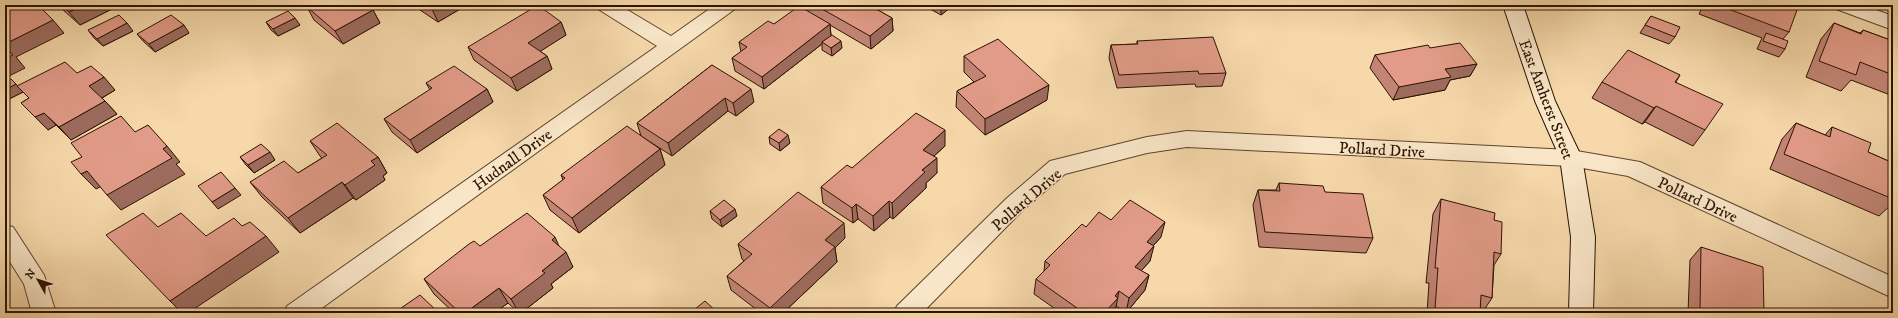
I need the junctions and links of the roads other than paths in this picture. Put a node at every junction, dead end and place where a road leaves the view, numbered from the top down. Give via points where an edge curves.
1 (605, 5) edge
2 (728, 5) edge
3 (1513, 5) edge
4 (1843, 5) edge
5 (1893, 23) edge
6 (672, 45) junction
7 (1571, 158) junction
8 (5, 234) edge
9 (1893, 288) edge
10 (44, 313) edge
11 (296, 313) edge
12 (906, 313) edge
13 (1581, 313) edge

1 - 6 street
2 - 6 street, Hudnall Drive
3 - 7 street, East Amherst Street via 1545,100
4 - 5 street
6 - 11 street, Hudnall Drive
7 - 9 street, Pollard Drive via 1632,168
7 - 12 street, Pollard Drive via 1187,139 1115,152 1058,167 1015,204
7 - 13 street, East Amherst Street via 1583,237
8 - 10 street via 35,282

